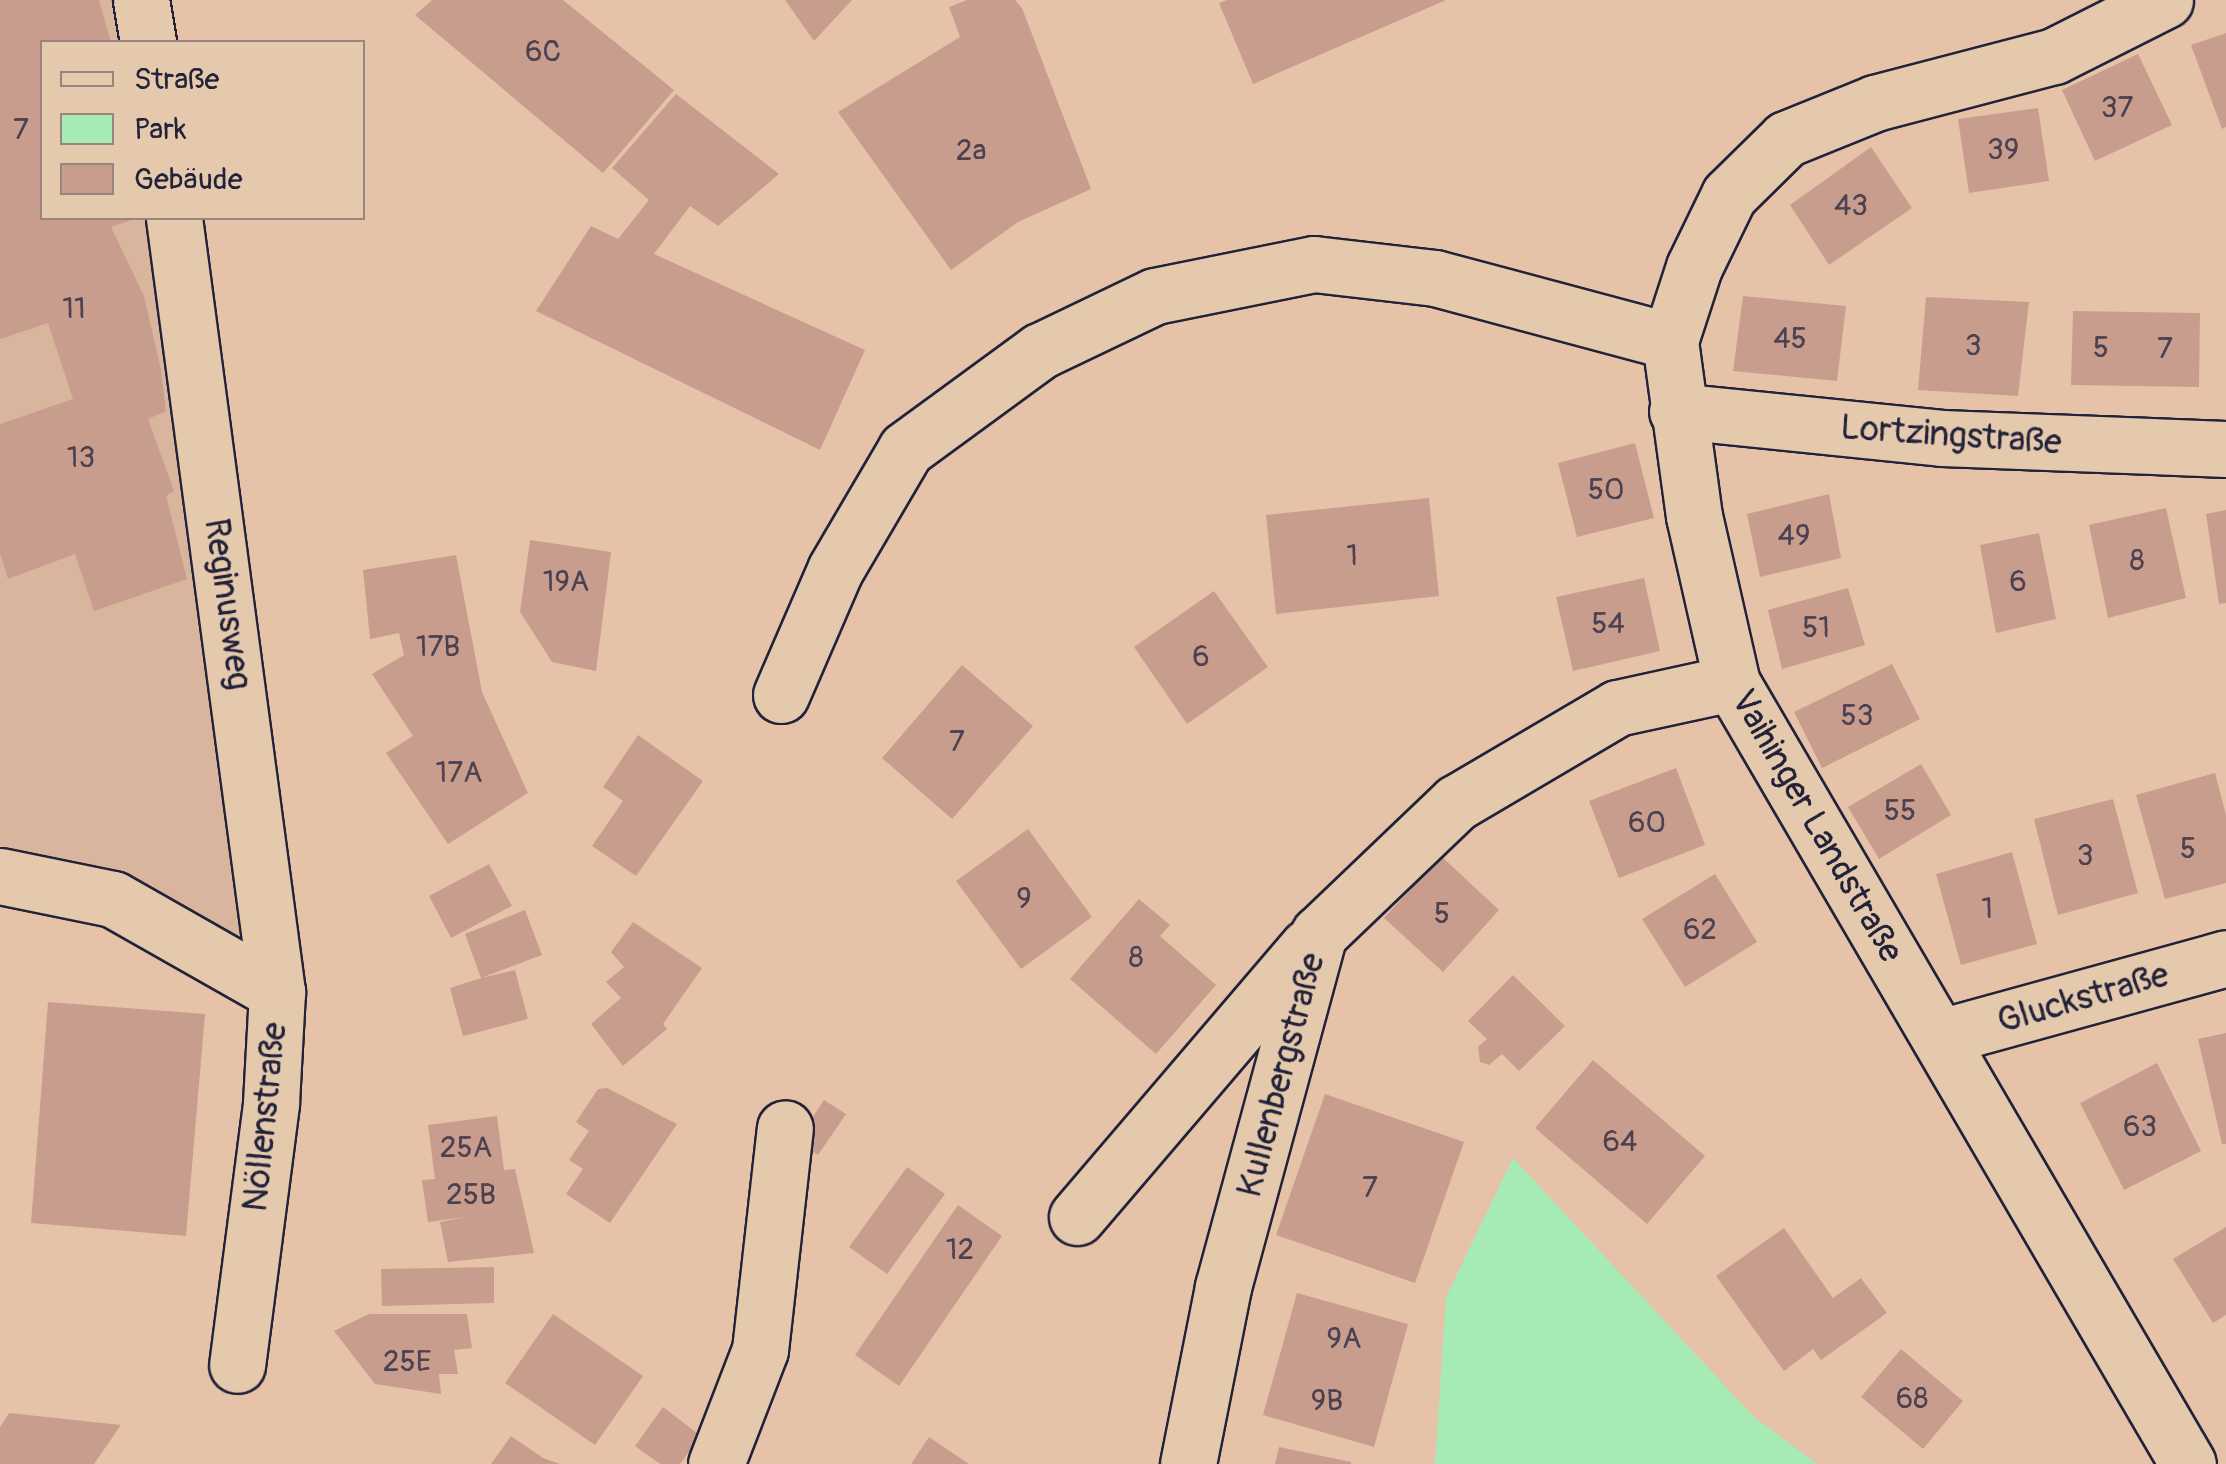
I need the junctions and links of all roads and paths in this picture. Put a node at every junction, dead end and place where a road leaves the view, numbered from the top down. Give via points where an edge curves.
1 (141, 0) edge
2 (2166, 0) edge
3 (148, 40) edge
4 (174, 220) edge
5 (1670, 341) junction
6 (1677, 411) junction
7 (2226, 449) edge
8 (1732, 683) junction
9 (782, 694) dead end
10 (0, 876) edge
11 (1320, 934) junction
12 (2226, 958) edge
13 (277, 992) junction
14 (1940, 1037) junction
15 (785, 1128) dead end
16 (1077, 1217) dead end
17 (237, 1365) dead end
18 (716, 1464) edge
19 (1188, 1464) edge
20 (2188, 1464) edge

1 - 3 street
2 - 5 street, Vaihinger Landstraße via 2054,56 1875,102 1786,139 1729,195 1694,266
4 - 13 street, Reginusweg
5 - 6 street, Vaihinger Landstraße
5 - 9 street via 1435,278 1314,264 1156,296 1040,351 906,450 835,570
6 - 7 street, Lortzingstraße via 1942,438
6 - 8 street, Vaihinger Landstraße
8 - 11 street, Kullenbergstraße via 1617,708 1456,803
8 - 14 street, Vaihinger Landstraße
10 - 13 street, Nöllenstraße via 113,899
11 - 16 street
11 - 19 street, Kullenbergstraße via 1223,1288
12 - 14 street, Gluckstraße
13 - 17 street, Nöllenstraße via 271,1104
14 - 20 street, Vaihinger Landstraße
15 - 18 street via 760,1350

